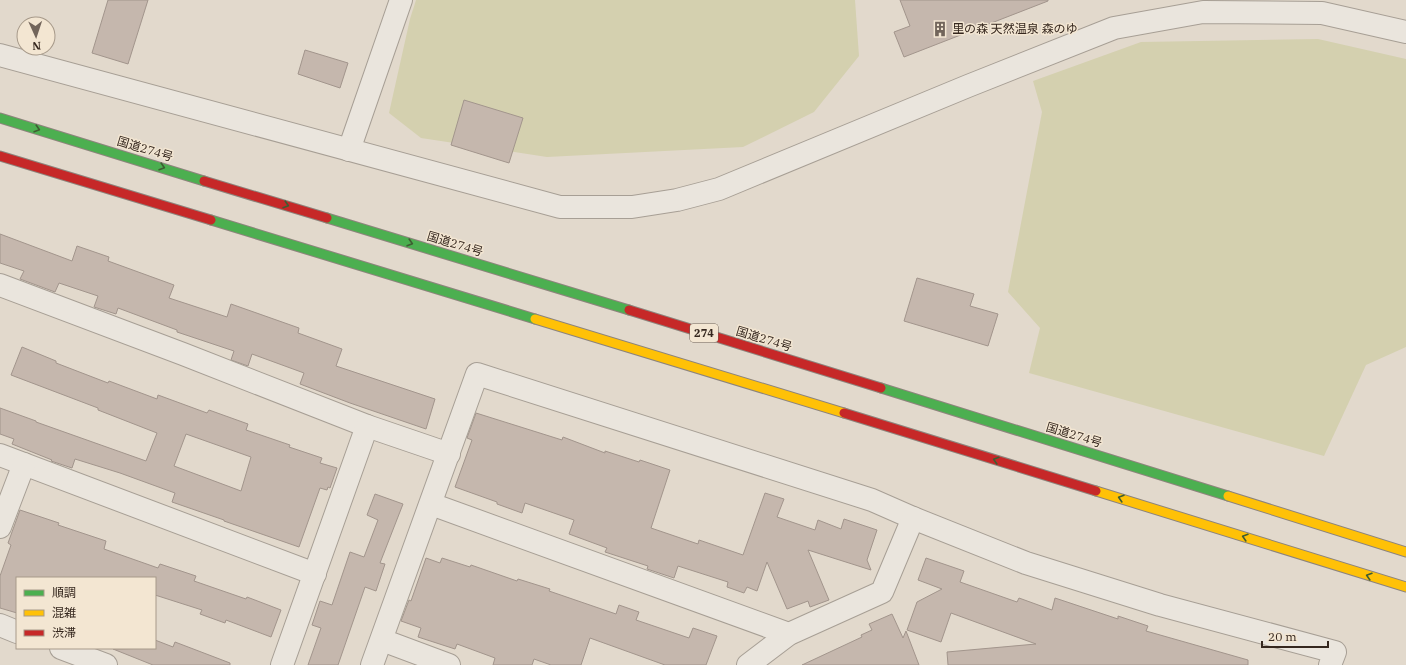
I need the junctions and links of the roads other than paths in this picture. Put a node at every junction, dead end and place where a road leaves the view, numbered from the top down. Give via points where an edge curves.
1 (401, 0) edge
2 (1406, 32) edge
3 (0, 55) edge
4 (0, 118) edge
5 (349, 150) junction
6 (0, 156) edge
7 (0, 285) edge
8 (367, 426) junction
9 (449, 454) junction
10 (0, 455) edge
11 (24, 464) junction
12 (431, 504) junction
13 (913, 518) junction
14 (0, 527) edge
15 (1406, 552) edge
16 (315, 574) junction
17 (1406, 587) edge
18 (0, 626) edge
19 (16, 632) edge
20 (789, 634) junction
21 (382, 640) junction
22 (63, 649) edge
23 (106, 665) edge
24 (282, 665) edge
25 (372, 665) edge
26 (450, 665) edge
27 (748, 665) edge
28 (1330, 665) edge

1 - 5 street
2 - 5 street via 1322,13 1203,12 1114,28 719,189 677,200 632,207 560,207
3 - 5 street
4 -> 15 highway, 国道274号 / 274 via 934,404
17 -> 6 highway
7 - 8 street
8 - 9 street
8 - 16 street
9 - 12 street
9 - 13 street via 477,374 872,500
10 - 11 street
11 - 14 street
11 - 16 street
12 - 20 street
12 - 21 street
13 - 20 street via 882,592
13 - 28 street via 1026,563 1160,605 1335,652
16 - 24 street
18 - 19 street
20 - 27 street
21 - 25 street
21 - 26 street
22 - 23 street

